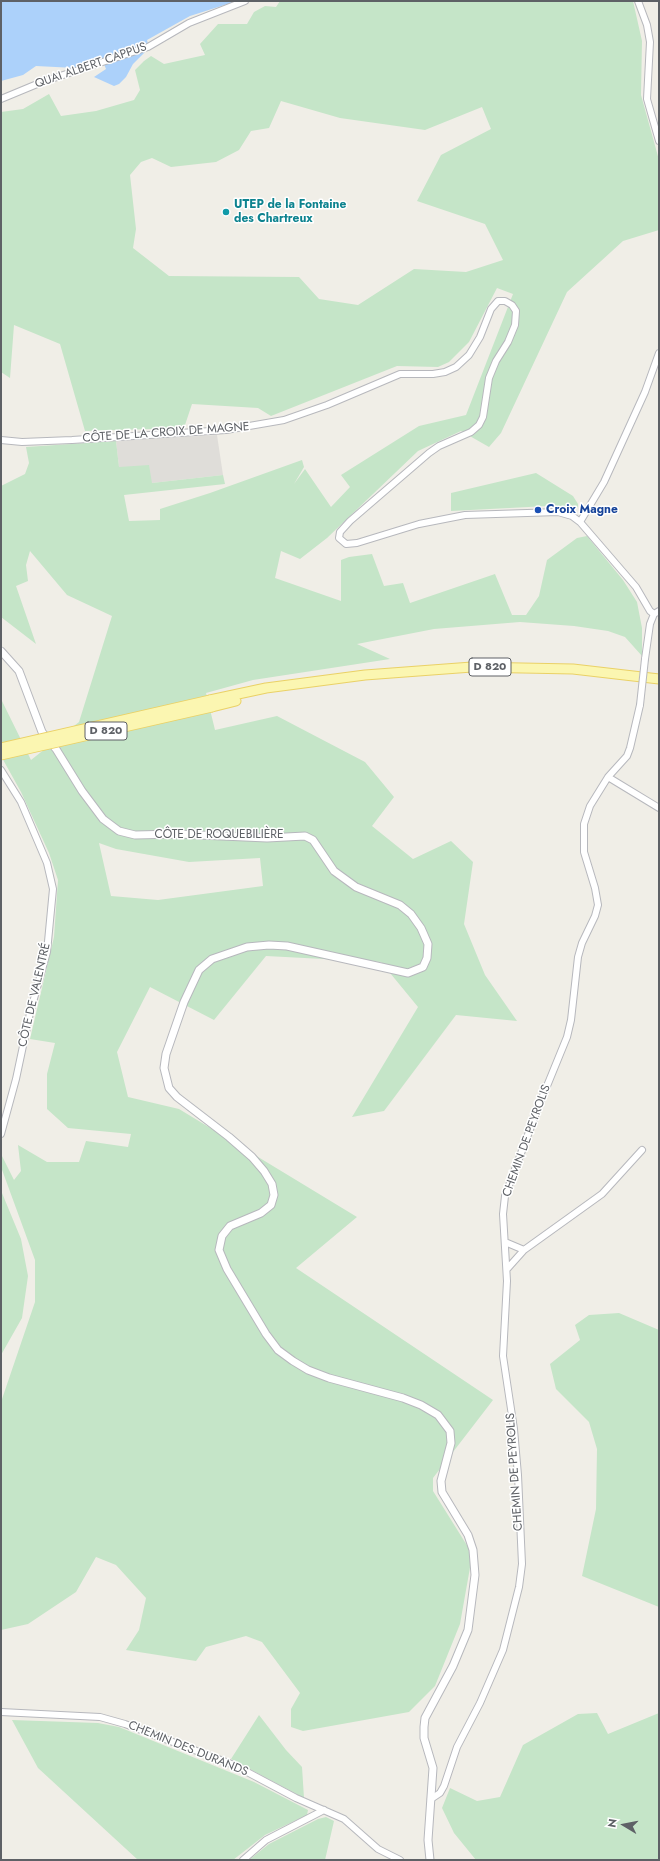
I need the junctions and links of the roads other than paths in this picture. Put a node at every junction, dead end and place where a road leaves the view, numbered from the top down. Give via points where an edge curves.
1 (245, 1) edge
2 (638, 1) edge
3 (1, 99) edge
4 (659, 141) edge
5 (659, 353) edge
6 (1, 440) edge
7 (580, 522) junction
8 (656, 612) edge
9 (1, 651) edge
10 (659, 679) edge
11 (211, 704) junction
12 (1, 748) edge
13 (1, 755) edge
14 (1, 770) edge
15 (608, 777) junction
16 (659, 808) edge
17 (1, 1134) edge
18 (642, 1150) dead end
19 (505, 1242) junction
20 (524, 1250) junction
21 (507, 1269) junction
22 (1, 1712) edge
23 (431, 1798) junction
24 (324, 1810) junction
25 (243, 1860) edge
26 (400, 1860) edge
27 (430, 1860) edge

1 - 3 street, QUAI ALBERT CAPPUS via 189,23 148,47 42,82
2 - 4 street via 648,25 650,42 647,98
5 - 7 street via 645,392 604,482
6 - 7 street, CÔTE DE LA CROIX DE MAGNE via 72,440 226,430 284,420 400,374 433,374 456,367 469,355 480,338 491,309 498,301 505,301 516,311 515,325 489,378 483,417 479,425 471,432 434,449 350,521 340,532 339,538 346,544 357,543 418,524 465,515 558,512 572,516
7 - 8 street, CÔTE DE LA CROIX DE MAGNE via 636,587 650,611
8 - 15 street, CHEMIN DE PEYROLIS, bridge via 650,624 640,705 630,748
9 - 23 street, CÔTE DE ROQUEBILIÈRE via 19,671 42,732 103,819 118,831 135,835 267,838 305,836 313,840 334,872 356,887 400,905 411,914 428,944 423,967 408,973 287,946 247,948 212,959 199,970 184,1002 166,1054 164,1068 169,1088 177,1097 252,1157 272,1184 274,1195 271,1205 261,1213 230,1226 222,1236 219,1250 227,1269 278,1350 308,1370 421,1405 438,1415 450,1431 450,1450 441,1480 442,1492 468,1535 476,1575 468,1630 453,1666 425,1718 424,1738 433,1768
10 - 11 main road, D 820 via 573,669 472,666 410,670 321,682
11 - 12 main road, D 820, bridge
11 - 13 main road, D 820, bridge
14 - 17 street, CÔTE DE VALENTRÉ via 21,802 49,868 53,889 47,952
15 - 16 street
15 - 19 street, CHEMIN DE PEYROLIS via 590,806 584,824 584,852 598,905 578,957 567,1037 508,1185 503,1214
18 - 20 street via 602,1194
19 - 20 street
19 - 21 street, CHEMIN DE PEYROLIS
20 - 21 street
21 - 23 street, CHEMIN DE PEYROLIS via 503,1356 518,1475 522,1564 519,1587 503,1650 457,1747 444,1786 440,1793
22 - 24 street, CHEMIN DES DURANDS via 100,1717 126,1724 234,1765
23 - 27 street, CÔTE DE ROQUEBILIÈRE via 428,1840
24 - 25 street via 266,1840
24 - 26 street, CHEMIN DES DURANDS via 344,1819 378,1849

